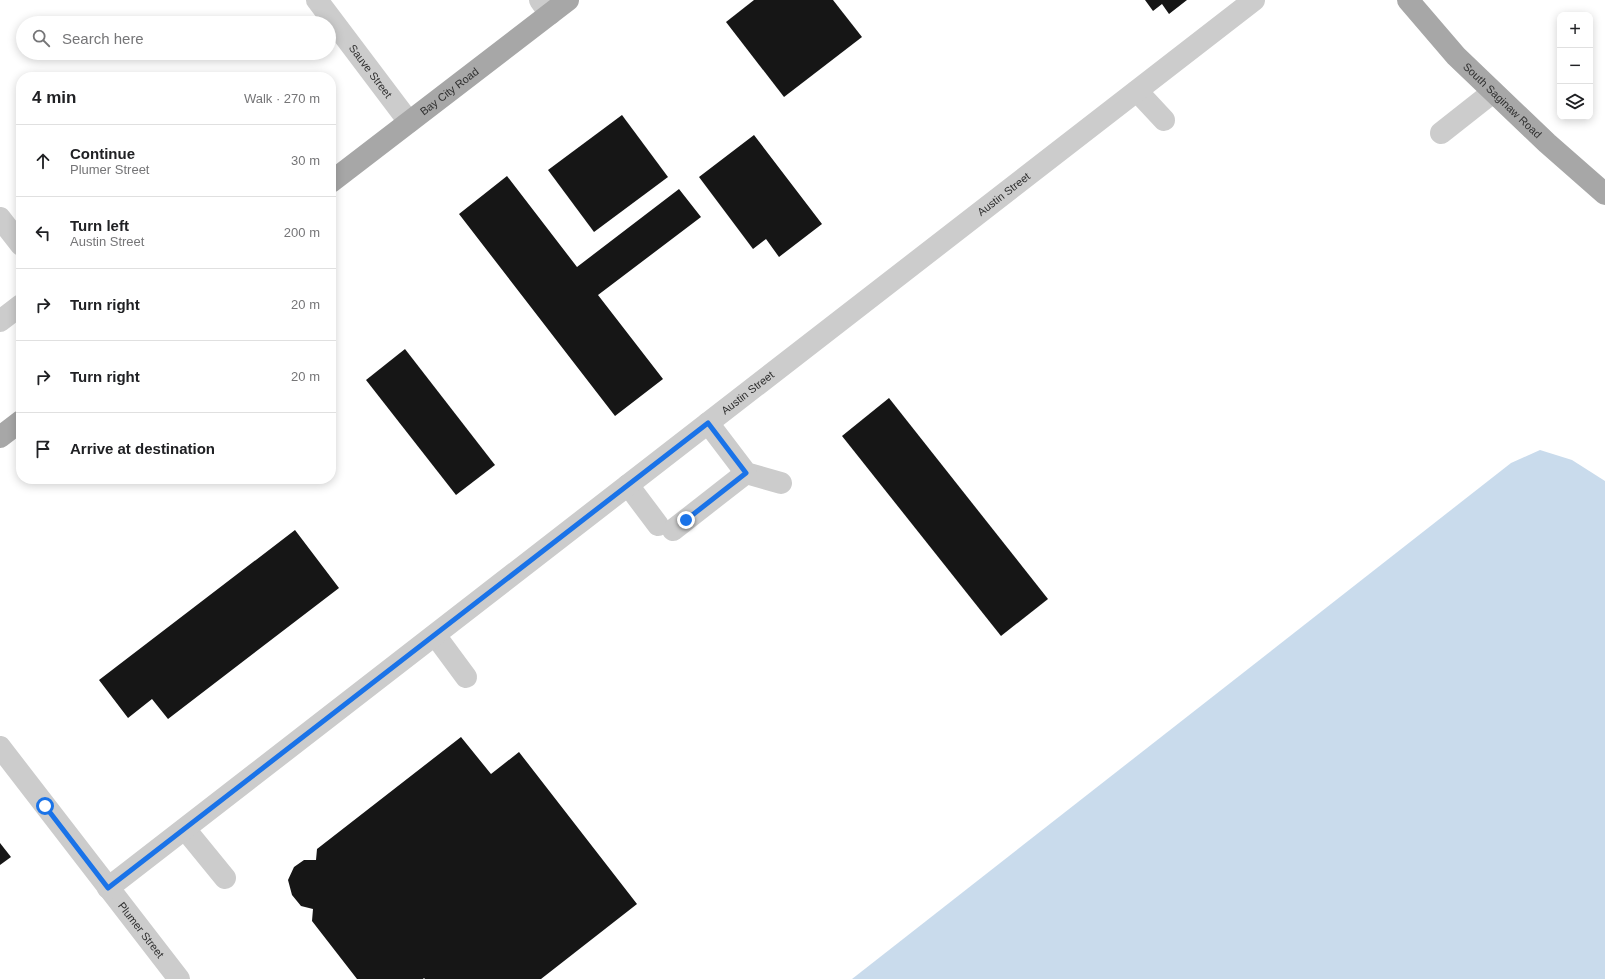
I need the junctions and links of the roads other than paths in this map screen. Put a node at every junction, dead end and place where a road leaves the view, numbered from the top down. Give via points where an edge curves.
1 (318, 0) edge
2 (568, 0) edge
3 (1254, 0) edge
4 (1408, 0) edge
5 (545, 7) edge
6 (330, 16) edge
7 (336, 24) edge
8 (1137, 91) junction
9 (1493, 92) junction
10 (1164, 120) dead end
11 (409, 122) junction
12 (1441, 133) dead end
13 (336, 178) edge
14 (1605, 194) edge
15 (0, 218) edge
16 (16, 239) edge
17 (16, 309) edge
18 (0, 321) edge
19 (708, 423) junction
20 (16, 425) edge
21 (0, 437) edge
22 (746, 473) junction
23 (781, 483) dead end
24 (628, 485) junction
25 (435, 635) junction
26 (466, 677) dead end
27 (0, 747) edge
28 (185, 829) junction
29 (225, 878) dead end
30 (108, 888) junction
31 (179, 979) edge

1 - 6 street, Sauve Street
2 - 5 main road, Bay City Road
3 - 8 street, Austin Street
4 - 9 main road, South Saginaw Road via 1456,56
5 - 11 main road, Bay City Road
7 - 11 street, Sauve Street
8 - 10 street
8 - 19 street, Austin Street
9 - 12 street
9 - 14 main road, South Saginaw Road
11 - 13 main road, Bay City Road
15 - 16 street
17 - 18 street
19 - 22 street
19 - 24 street, Austin Street
20 - 21 main road
22 - 23 street
22 - 24 street via 666,527
24 - 25 street, Austin Street
25 - 26 street
25 - 28 street, Austin Street
27 - 30 street, Plumer Street
28 - 29 street
28 - 30 street, Austin Street
30 - 31 street, Plumer Street

